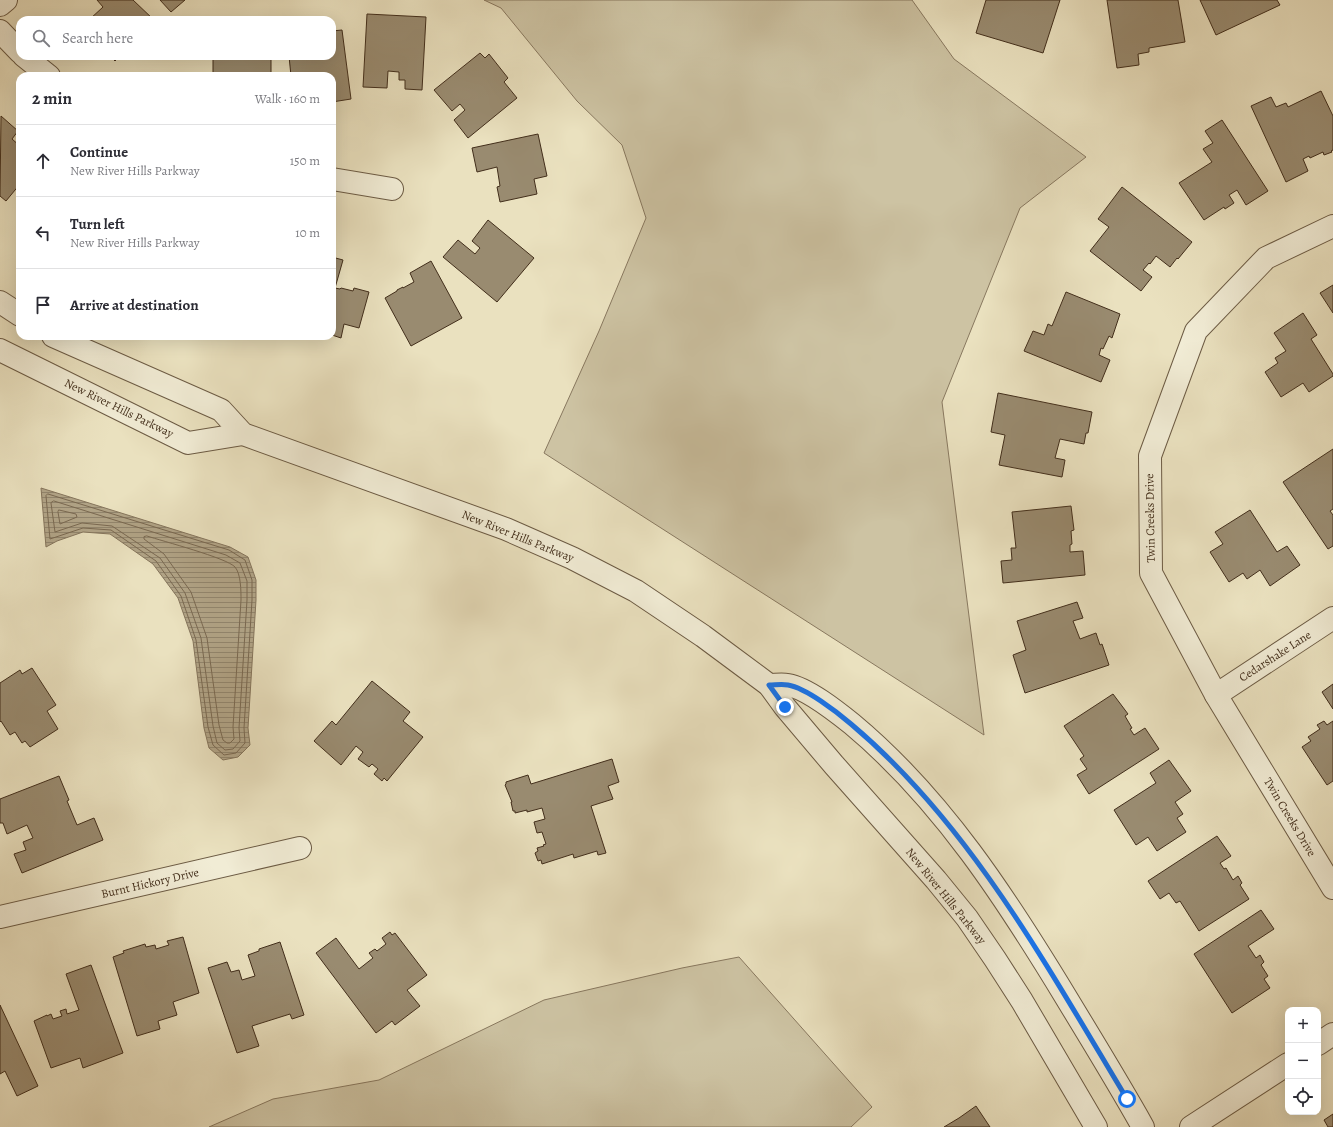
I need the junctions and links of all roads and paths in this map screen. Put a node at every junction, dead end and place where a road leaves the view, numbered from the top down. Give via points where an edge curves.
1 (6, 0) edge
2 (0, 5) edge
3 (0, 31) edge
4 (16, 48) edge
5 (29, 60) edge
6 (44, 72) edge
7 (336, 180) edge
8 (392, 188) dead end
9 (1333, 226) edge
10 (0, 302) edge
11 (16, 312) edge
12 (62, 340) edge
13 (0, 350) edge
14 (243, 434) junction
15 (1333, 618) edge
16 (769, 685) junction
17 (1216, 695) junction
18 (300, 848) dead end
19 (1333, 888) edge
20 (0, 917) edge
21 (1333, 1034) edge
22 (1320, 1043) edge
23 (1285, 1066) edge
24 (1096, 1127) edge
25 (1143, 1127) edge
26 (1191, 1127) edge

1 - 2 street
3 - 4 street
5 - 6 street
7 - 8 street
9 - 17 street, Twin Creeks Drive via 1266,258 1196,331 1150,456 1151,573
10 - 11 street
12 - 14 street, New River Hills Parkway via 221,410
13 - 14 street, New River Hills Parkway via 188,442
14 - 16 street, New River Hills Parkway via 506,529 572,558 636,591
15 - 17 street, Cedarshake Lane
16 - 24 street, New River Hills Parkway via 814,742 967,918 1022,1001
16 - 25 street via 788,685 817,698 867,737 918,788 953,830 1027,932
17 - 19 street, Twin Creeks Drive
18 - 20 street, Burnt Hickory Drive
21 - 22 street
23 - 26 street

